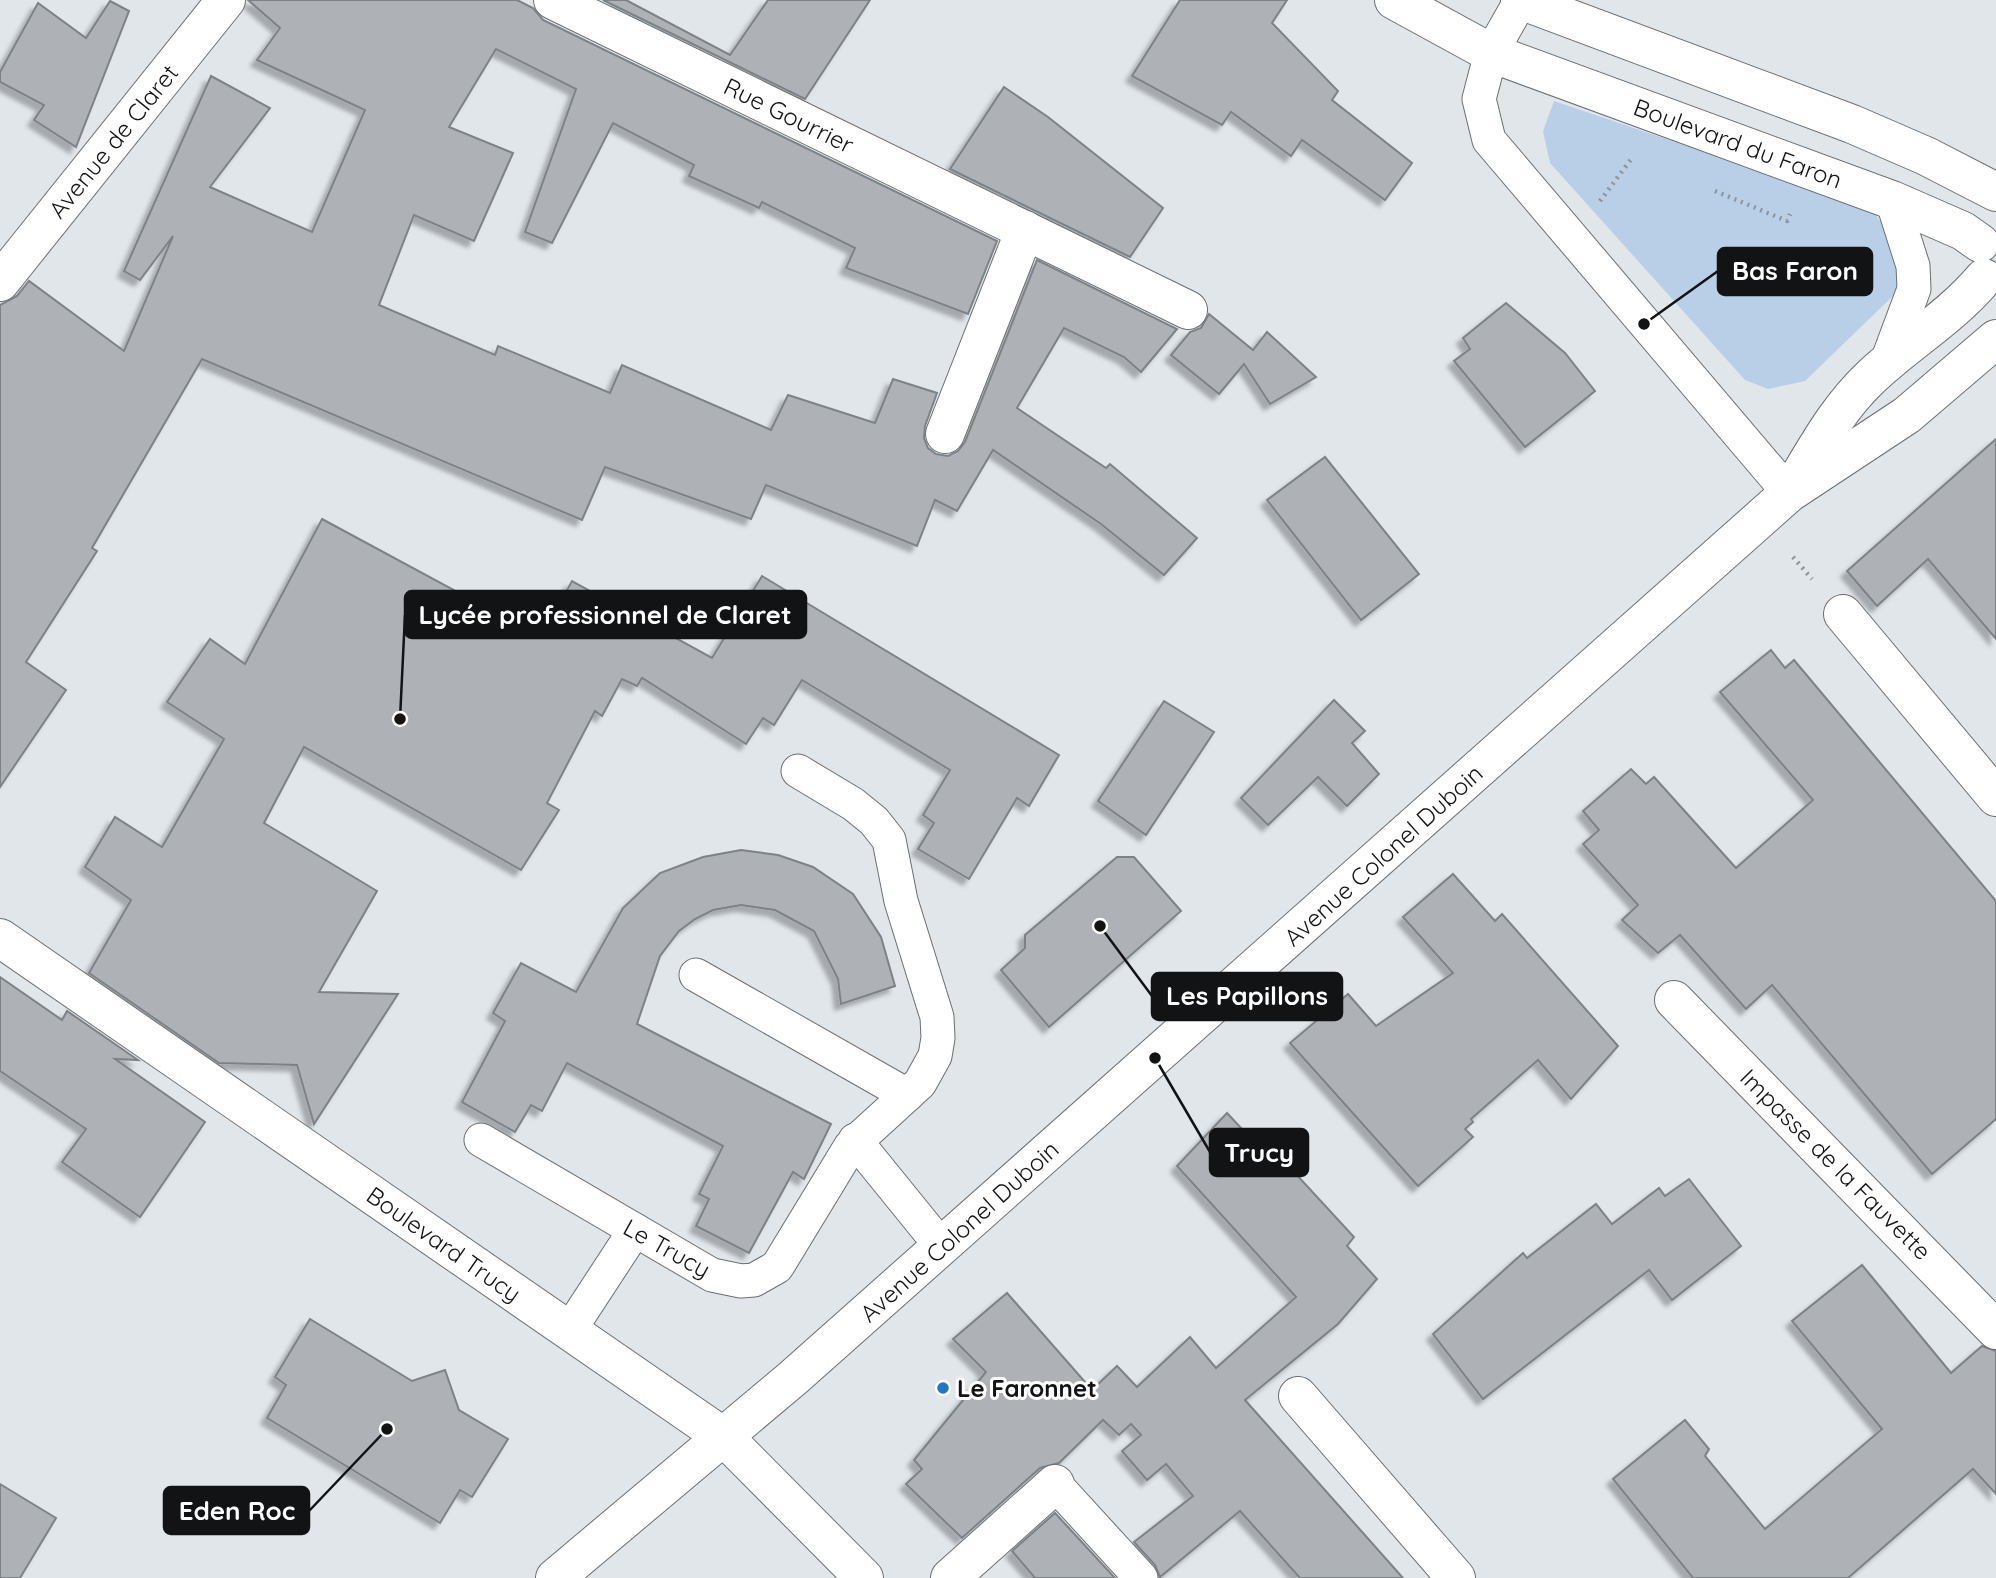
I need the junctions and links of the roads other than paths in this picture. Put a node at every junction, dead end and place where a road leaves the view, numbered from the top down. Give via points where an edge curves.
1 (226, 0) edge
2 (554, 0) edge
3 (1394, 0) edge
4 (1521, 0) edge
5 (1491, 54) junction
6 (1996, 192) edge
7 (1892, 200) junction
8 (1025, 230) junction
9 (1989, 257) edge
10 (0, 282) edge
11 (1188, 310) dead end
12 (1996, 339) edge
13 (1886, 363) junction
14 (945, 434) dead end
15 (1789, 493) junction
16 (1843, 614) dead end
17 (798, 771) dead end
18 (1996, 797) edge
19 (0, 938) edge
20 (696, 975) dead end
21 (1674, 1000) dead end
22 (907, 1095) junction
23 (481, 1140) dead end
24 (856, 1140) junction
25 (635, 1230) junction
26 (941, 1246) junction
27 (1996, 1330) edge
28 (569, 1331) junction
29 (1298, 1396) dead end
30 (724, 1438) junction
31 (1055, 1483) joint
32 (555, 1578) edge
33 (864, 1578) edge
34 (950, 1578) edge
35 (1141, 1578) edge
36 (1456, 1578) edge

1 - 10 street, Avenue de Claret
2 - 8 street, Rue Gourrier
3 - 5 street, Boulevard du Faron
4 - 5 lane
4 - 6 street via 1853,124
5 - 7 street, Boulevard du Faron
5 - 15 lane via 1479,99 1489,140
7 - 9 street, Boulevard du Faron via 1963,231
7 - 13 lane via 1911,256 1914,289
8 - 11 street, Rue Gourrier
8 - 14 street
9 - 13 street, Avenue Colonel Duboin via 1947,317
12 - 15 street, Avenue Colonel Duboin via 1907,415
13 - 15 street, Avenue Colonel Duboin via 1837,414
15 - 26 street, Avenue Colonel Duboin
16 - 18 street
17 - 22 lane, Le Trucy via 874,821 894,856 901,901 937,1017 935,1055
19 - 28 street, Boulevard Trucy
20 - 22 lane
21 - 27 street, Impasse de la Fauvette
22 - 24 lane, Le Trucy
23 - 25 lane, Le Trucy
24 - 25 lane, Le Trucy via 786,1254 766,1275 741,1281 712,1275
24 - 26 lane
25 - 28 lane
26 - 30 street, Avenue Colonel Duboin
28 - 30 street, Boulevard Trucy
29 - 36 street
30 - 32 street, Avenue Colonel Duboin
30 - 33 street, Boulevard Trucy
31 - 34 street
31 - 35 lane

